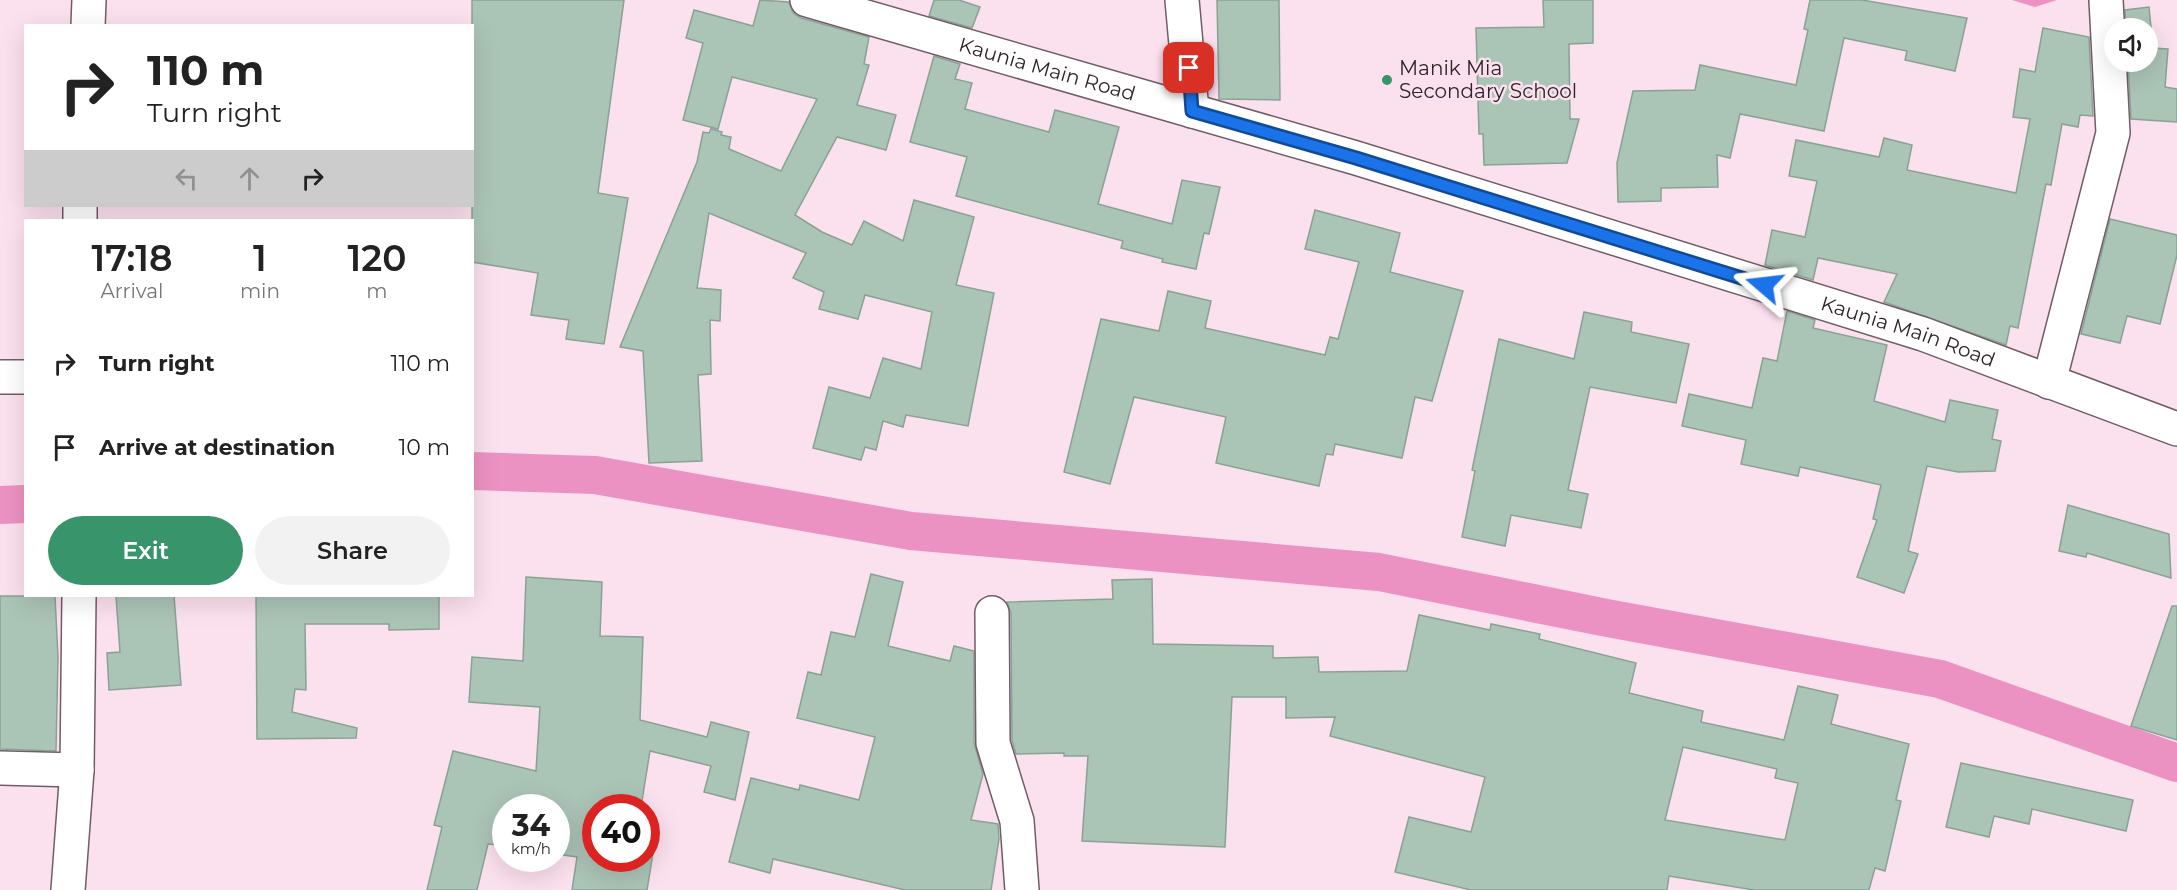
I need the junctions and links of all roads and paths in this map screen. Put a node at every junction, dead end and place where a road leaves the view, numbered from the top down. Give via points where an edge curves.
1 (88, 0) edge
2 (807, 0) edge
3 (1182, 0) edge
4 (2106, 0) edge
5 (87, 24) edge
6 (1192, 111) junction
7 (24, 376) edge
8 (0, 377) edge
9 (2049, 382) junction
10 (2177, 429) edge
11 (79, 607) edge
12 (992, 613) dead end
13 (0, 768) edge
14 (77, 770) junction
15 (68, 890) edge
16 (1022, 890) edge

1 - 5 street
2 - 6 street, Kaunia Main Road
3 - 6 street
4 - 9 street via 2113,132
6 - 9 street, Kaunia Main Road via 1912,331
7 - 8 street
9 - 10 street, Kaunia Main Road
11 - 14 street
12 - 16 street via 993,743 1017,821
13 - 14 street
14 - 15 street

